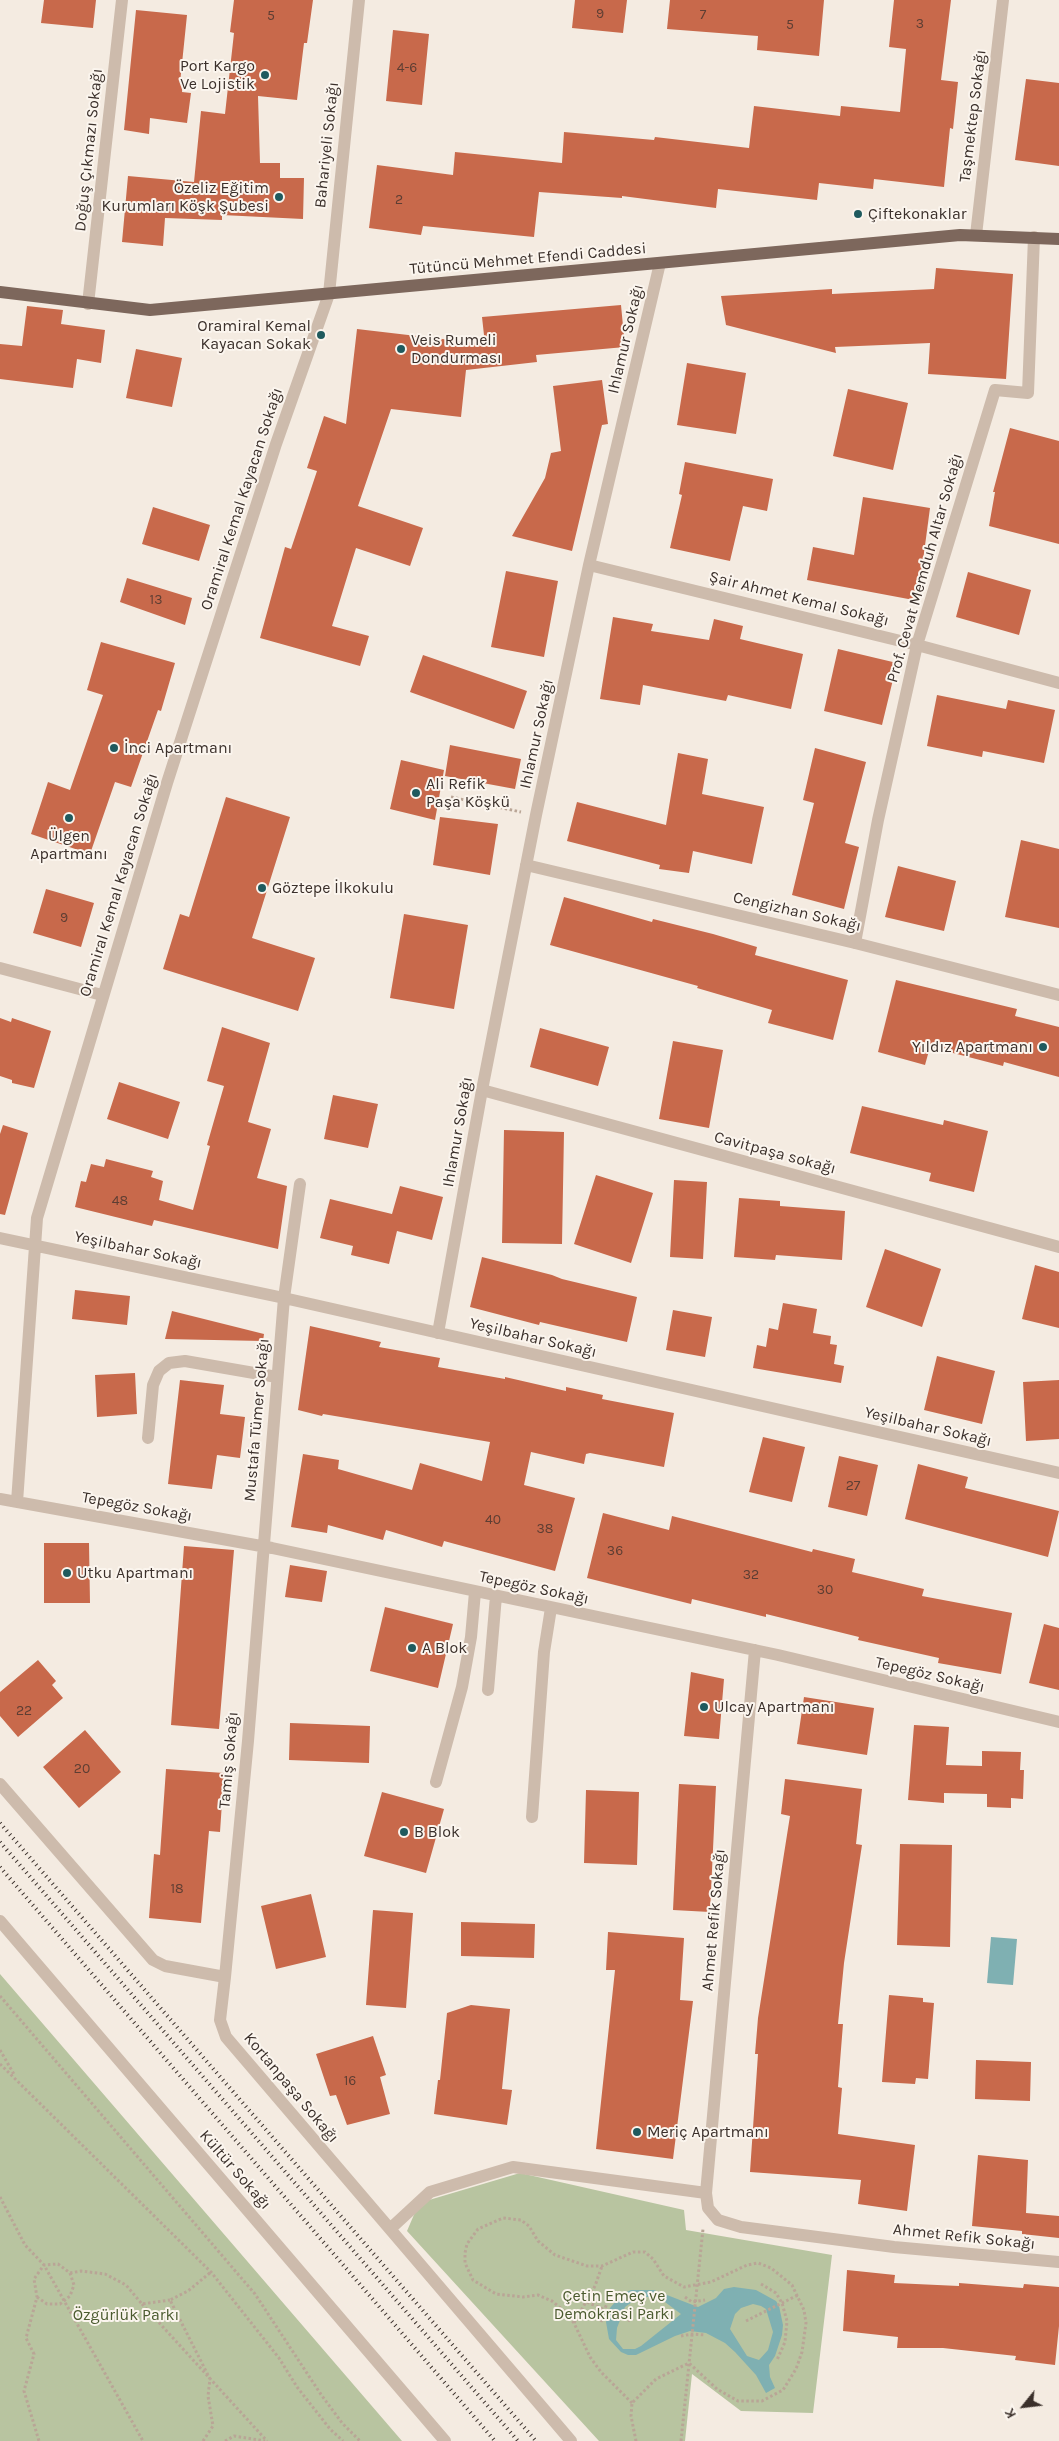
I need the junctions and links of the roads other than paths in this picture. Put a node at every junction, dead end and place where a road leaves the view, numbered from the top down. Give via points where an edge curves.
1 (122, 0) edge
2 (358, 0) edge
3 (1003, 0) edge
4 (976, 235) junction
5 (1034, 237) junction
6 (1059, 239) edge
7 (660, 263) junction
8 (0, 292) edge
9 (329, 294) junction
10 (88, 304) junction
11 (589, 565) junction
12 (917, 644) junction
13 (1059, 684) edge
14 (526, 865) junction
15 (855, 943) junction
16 (0, 968) edge
17 (1059, 994) edge
18 (102, 995) junction
19 (482, 1090) junction
20 (300, 1184) dead end
21 (0, 1238) edge
22 (33, 1245) junction
23 (1059, 1247) edge
24 (284, 1298) junction
25 (438, 1333) junction
26 (277, 1377) junction
27 (148, 1438) dead end
28 (1059, 1473) edge
29 (0, 1499) edge
30 (17, 1502) junction
31 (263, 1546) junction
32 (475, 1592) junction
33 (496, 1596) junction
34 (551, 1608) junction
35 (755, 1650) junction
36 (488, 1690) dead end
37 (1059, 1722) edge
38 (436, 1782) dead end
39 (0, 1784) edge
40 (532, 1817) dead end
41 (0, 1921) edge
42 (225, 1976) junction
43 (706, 2197) junction
44 (390, 2229) junction
45 (1059, 2262) edge
46 (445, 2441) edge
47 (571, 2441) edge

1 - 10 street, Doğuş Çıkmazı Sokağı
2 - 9 street, Bahariyeli Sokağı
3 - 4 street, Taşmektep Sokağı
4 - 5 main road, Tütüncü Mehmet Efendi Caddesi
4 - 7 main road, Tütüncü Mehmet Efendi Caddesi
5 - 6 main road, Tütüncü Mehmet Efendi Caddesi
5 - 12 street, Prof. Cevat Memduh Altar Sokağı via 1028,393 995,390
7 - 9 main road, Tütüncü Mehmet Efendi Caddesi
7 - 11 street, Ihlamur Sokağı
8 - 10 main road, Tütüncü Mehmet Efendi Caddesi
9 - 10 main road, Tütüncü Mehmet Efendi Caddesi via 150,310
9 - 18 street, Oramiral Kemal Kayacan Sokağı via 240,556
11 - 12 street, Şair Ahmet Kemal Sokağı
11 - 14 street, Ihlamur Sokağı
12 - 13 street, Şair Ahmet Kemal Sokağı
12 - 15 street, Prof. Cevat Memduh Altar Sokağı
14 - 15 street, Cengizhan Sokağı
14 - 19 street, Ihlamur Sokağı
15 - 17 street, Cengizhan Sokağı
16 - 18 street
18 - 22 street, Oramiral Kemal Kayacan Sokağı via 40,1204
19 - 23 street, Cavitpaşa sokağı
19 - 25 street, Ihlamur Sokağı
20 - 24 street, Mustafa Tümer Sokağı
21 - 22 street, Yeşilbahar Sokağı
22 - 24 street, Yeşilbahar Sokağı
22 - 30 street, Oramiral Kemal Kayacan Sokağı
24 - 25 street, Yeşilbahar Sokağı
24 - 26 street, Mustafa Tümer Sokağı
25 - 28 street, Yeşilbahar Sokağı
26 - 27 street via 185,1361 169,1363 159,1371 153,1385
26 - 31 street, Mustafa Tümer Sokağı
29 - 30 street, Tepegöz Sokağı
30 - 31 street, Tepegöz Sokağı
31 - 32 street, Tepegöz Sokağı
31 - 42 street, Tamiş Sokağı
32 - 33 street, Tepegöz Sokağı
32 - 38 street via 462,1687
33 - 34 street, Tepegöz Sokağı
33 - 36 street
34 - 35 street, Tepegöz Sokağı
34 - 40 street via 544,1652
35 - 37 street, Tepegöz Sokağı
35 - 43 street, Ahmet Refik Sokağı
39 - 42 street via 153,1960 165,1966
41 - 46 street, Kültür Sokağı
42 - 44 street, Kortanpaşa Sokağı via 220,2020 224,2034
43 - 44 street via 513,2167 430,2192
43 - 45 street, Ahmet Refik Sokağı via 715,2218 726,2224 894,2247
44 - 47 street, Kortanpaşa Sokağı

